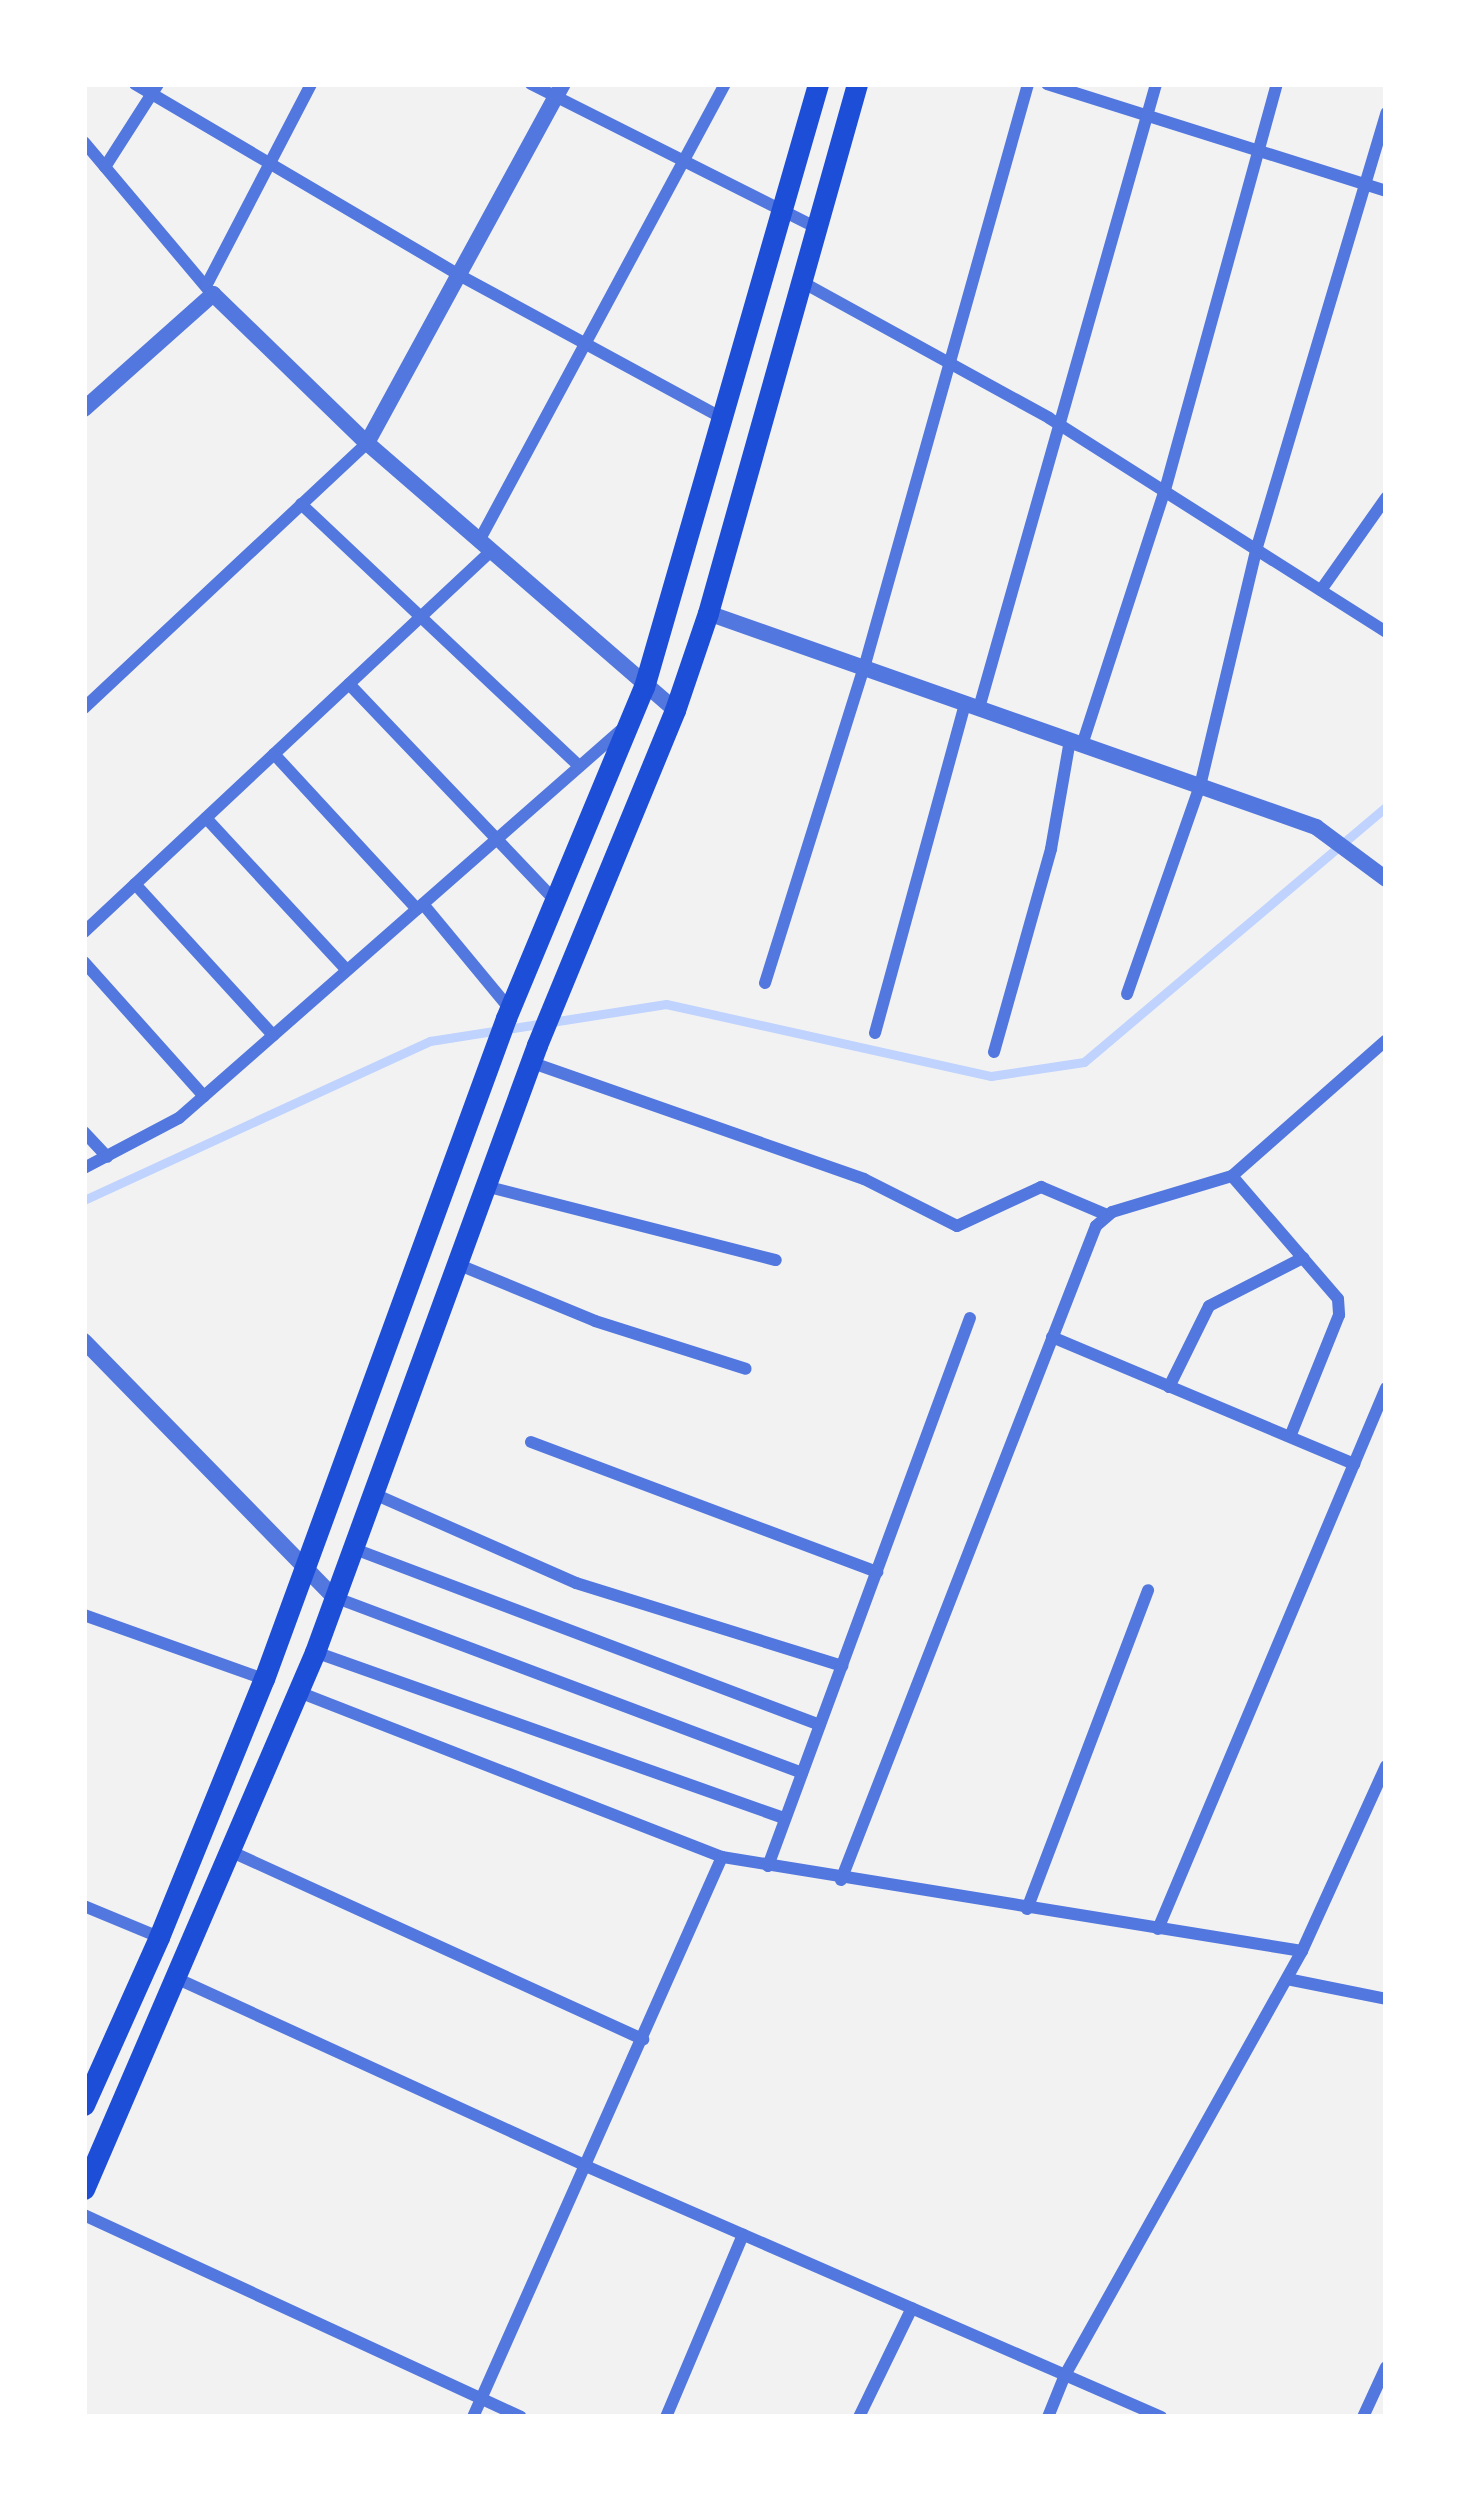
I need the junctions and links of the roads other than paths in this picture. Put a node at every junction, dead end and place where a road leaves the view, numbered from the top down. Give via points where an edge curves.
1 (135, 84) edge
2 (311, 84) edge
3 (531, 84) edge
4 (725, 84) edge
5 (818, 84) edge
6 (857, 84) edge
7 (1028, 84) edge
8 (1047, 84) edge
9 (1156, 84) edge
10 (1277, 84) edge
11 (155, 89) edge
12 (560, 91) edge
13 (1386, 113) edge
14 (1148, 116) junction
15 (84, 142) edge
16 (1258, 151) junction
17 (683, 161) junction
18 (268, 163) junction
19 (105, 167) junction
20 (1365, 185) junction
21 (1386, 191) edge
22 (783, 212) junction
23 (818, 228) junction
24 (458, 275) junction
25 (802, 282) junction
26 (210, 290) junction
27 (583, 342) junction
28 (951, 364) junction
29 (84, 409) edge
30 (722, 418) junction
31 (1058, 424) junction
32 (367, 443) junction
33 (1165, 490) junction
34 (1386, 499) edge
35 (302, 504) junction
36 (484, 546) junction
37 (1257, 547) junction
38 (1321, 590) junction
39 (708, 613) junction
40 (420, 617) junction
41 (1386, 632) edge
42 (864, 668) junction
43 (349, 684) junction
44 (644, 686) junction
45 (972, 706) junction
46 (84, 708) edge
47 (675, 710) junction
48 (628, 723) junction
49 (1076, 742) junction
50 (274, 754) junction
51 (579, 766) junction
52 (1200, 786) junction
53 (206, 818) junction
54 (496, 839) junction
55 (1383, 877) edge
56 (135, 884) junction
57 (555, 900) junction
58 (420, 906) junction
59 (84, 932) edge
60 (84, 962) edge
61 (347, 970) junction
62 (765, 983) dead end
63 (1127, 994) dead end
64 (508, 1014) junction
65 (875, 1033) dead end
66 (273, 1035) junction
67 (1386, 1040) edge
68 (994, 1052) dead end
69 (534, 1054) junction
70 (204, 1096) junction
71 (84, 1132) edge
72 (107, 1157) junction
73 (84, 1168) edge
74 (1232, 1176) junction
75 (485, 1186) junction
76 (1107, 1215) junction
77 (1304, 1258) junction
78 (776, 1260) dead end
79 (457, 1264) junction
80 (970, 1318) dead end
81 (1052, 1337) junction
82 (84, 1341) edge
83 (746, 1369) dead end
84 (1169, 1387) junction
85 (1386, 1388) edge
86 (1290, 1437) junction
87 (532, 1442) dead end
88 (1354, 1464) junction
89 (372, 1493) junction
90 (352, 1548) junction
91 (306, 1568) junction
92 (877, 1572) junction
93 (1148, 1590) dead end
94 (334, 1597) junction
95 (84, 1616) edge
96 (315, 1652) junction
97 (842, 1666) junction
98 (264, 1679) junction
99 (298, 1692) junction
100 (820, 1726) junction
101 (1386, 1766) edge
102 (802, 1773) junction
103 (785, 1818) junction
104 (232, 1852) junction
105 (722, 1857) junction
106 (767, 1866) junction
107 (841, 1880) junction
108 (84, 1906) edge
109 (1027, 1910) junction
110 (1159, 1929) junction
111 (159, 1937) junction
112 (1302, 1951) junction
113 (178, 1979) junction
114 (1287, 1979) junction
115 (1386, 1999) edge
116 (644, 2039) junction
117 (84, 2104) edge
118 (588, 2167) junction
119 (84, 2189) edge
120 (84, 2216) edge
121 (743, 2235) junction
122 (912, 2308) junction
123 (1386, 2367) edge
124 (1065, 2375) junction
125 (482, 2399) junction
126 (473, 2417) edge
127 (521, 2417) edge
128 (666, 2417) edge
129 (859, 2417) edge
130 (1048, 2417) edge
131 (1161, 2417) edge
132 (1363, 2417) edge

1 - 11 street
2 - 18 street
3 - 12 street
4 - 17 street
5 - 22 main road
6 - 23 main road
7 - 28 street
8 - 14 street
9 - 14 street
10 - 16 street
11 - 18 street
11 - 19 street
12 - 17 street
12 - 24 street
13 - 20 street
14 - 16 street
14 - 31 street
15 - 19 street
16 - 20 street
16 - 33 street
17 - 22 street
17 - 27 street
18 - 24 street
18 - 26 street
19 - 26 street
20 - 21 street
20 - 37 street
22 - 23 street
22 - 30 main road
23 - 25 main road
24 - 27 street
24 - 32 street
25 - 28 street
25 - 39 main road
26 - 29 street
26 - 32 street
27 - 30 street
27 - 36 street
28 - 31 street
28 - 42 street
30 - 44 main road
31 - 33 street
31 - 45 street
32 - 35 street
32 - 36 street
33 - 37 street
33 - 49 street
34 - 38 street
35 - 40 street
35 - 46 street
36 - 40 street
36 - 44 street
37 - 38 street
37 - 52 street
38 - 41 street
39 - 42 street
39 - 47 main road
40 - 43 street
40 - 51 street
42 - 45 street
42 - 62 street
43 - 50 street
43 - 54 street
44 - 47 street
44 - 48 main road
45 - 49 street
45 - 65 street
47 - 69 main road
48 - 51 street
48 - 57 main road
49 - 52 street
49 - 68 street
50 - 53 street
50 - 58 street
51 - 54 street
52 - 55 street via 1316,827
52 - 63 street
53 - 56 street
53 - 61 street
54 - 57 street
54 - 58 street
56 - 59 street
56 - 66 street
57 - 64 main road
58 - 61 street
58 - 64 street
60 - 70 street
61 - 66 street
64 - 91 main road
66 - 70 street
67 - 74 street
69 - 75 main road
69 - 76 street via 864,1179 957,1226 1040,1187
70 - 72 street via 163,1129
71 - 72 street
72 - 73 street
74 - 76 street
74 - 77 street
75 - 78 street
75 - 79 main road
76 - 81 street
77 - 84 street via 1208,1306
77 - 86 street via 1340,1308
79 - 83 street
79 - 89 main road
80 - 92 street
81 - 84 street
81 - 107 street
82 - 91 street
84 - 86 street
85 - 88 street
86 - 88 street
87 - 92 street
88 - 110 street
89 - 90 main road
89 - 97 street via 590,1588
90 - 94 main road
90 - 100 street
91 - 94 street
91 - 98 main road
92 - 97 street
93 - 109 street
94 - 96 main road
94 - 102 street
95 - 98 street
96 - 99 main road
96 - 103 street
97 - 100 street
98 - 111 main road
99 - 104 main road
99 - 105 street
100 - 102 street
101 - 112 street
102 - 103 street
103 - 106 street
104 - 113 main road
104 - 116 street
105 - 106 street
105 - 116 street
106 - 107 street
107 - 109 street
108 - 111 street
109 - 110 street
110 - 112 street
111 - 117 main road
112 - 114 street
113 - 118 street
113 - 119 main road
114 - 115 street
114 - 124 street
116 - 118 street
118 - 121 street
118 - 125 street
120 - 125 street
121 - 122 street
121 - 128 street
122 - 124 street
122 - 129 street
123 - 132 street
124 - 130 street
124 - 131 street
125 - 126 street
125 - 127 street

